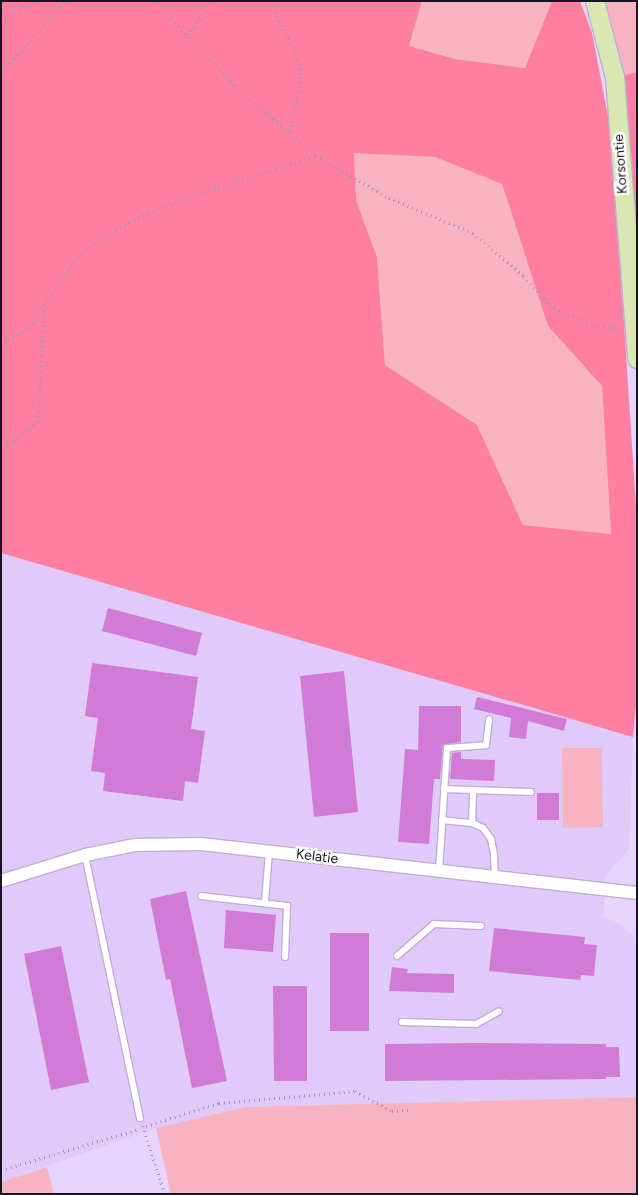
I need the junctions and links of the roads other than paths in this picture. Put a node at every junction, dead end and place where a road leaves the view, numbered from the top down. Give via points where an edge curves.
1 (596, 1) edge
2 (637, 359) edge
3 (489, 719) dead end
4 (444, 789) junction
5 (474, 790) junction
6 (531, 792) dead end
7 (442, 820) junction
8 (472, 823) junction
9 (269, 852) junction
10 (85, 855) junction
11 (439, 872) junction
12 (495, 879) junction
13 (1, 881) edge
14 (637, 893) edge
15 (201, 896) dead end
16 (265, 902) junction
17 (481, 926) dead end
18 (397, 956) dead end
19 (285, 957) dead end
20 (499, 1011) dead end
21 (402, 1022) dead end
22 (140, 1118) road end

1 - 2 main road, Korsontie via 615,77
3 - 4 lane via 486,745 447,748
4 - 5 lane
4 - 7 lane
5 - 6 lane
5 - 8 lane
7 - 8 lane
7 - 11 lane
8 - 12 lane via 483,828 491,839
9 - 10 street, Kelatie via 201,844 135,844
9 - 11 street, Kelatie
9 - 16 lane
10 - 13 street, Kelatie
10 - 22 lane
11 - 12 street, Kelatie
12 - 14 street, Kelatie
15 - 16 lane
16 - 19 lane via 287,906
17 - 18 lane via 434,924
20 - 21 lane via 476,1024

